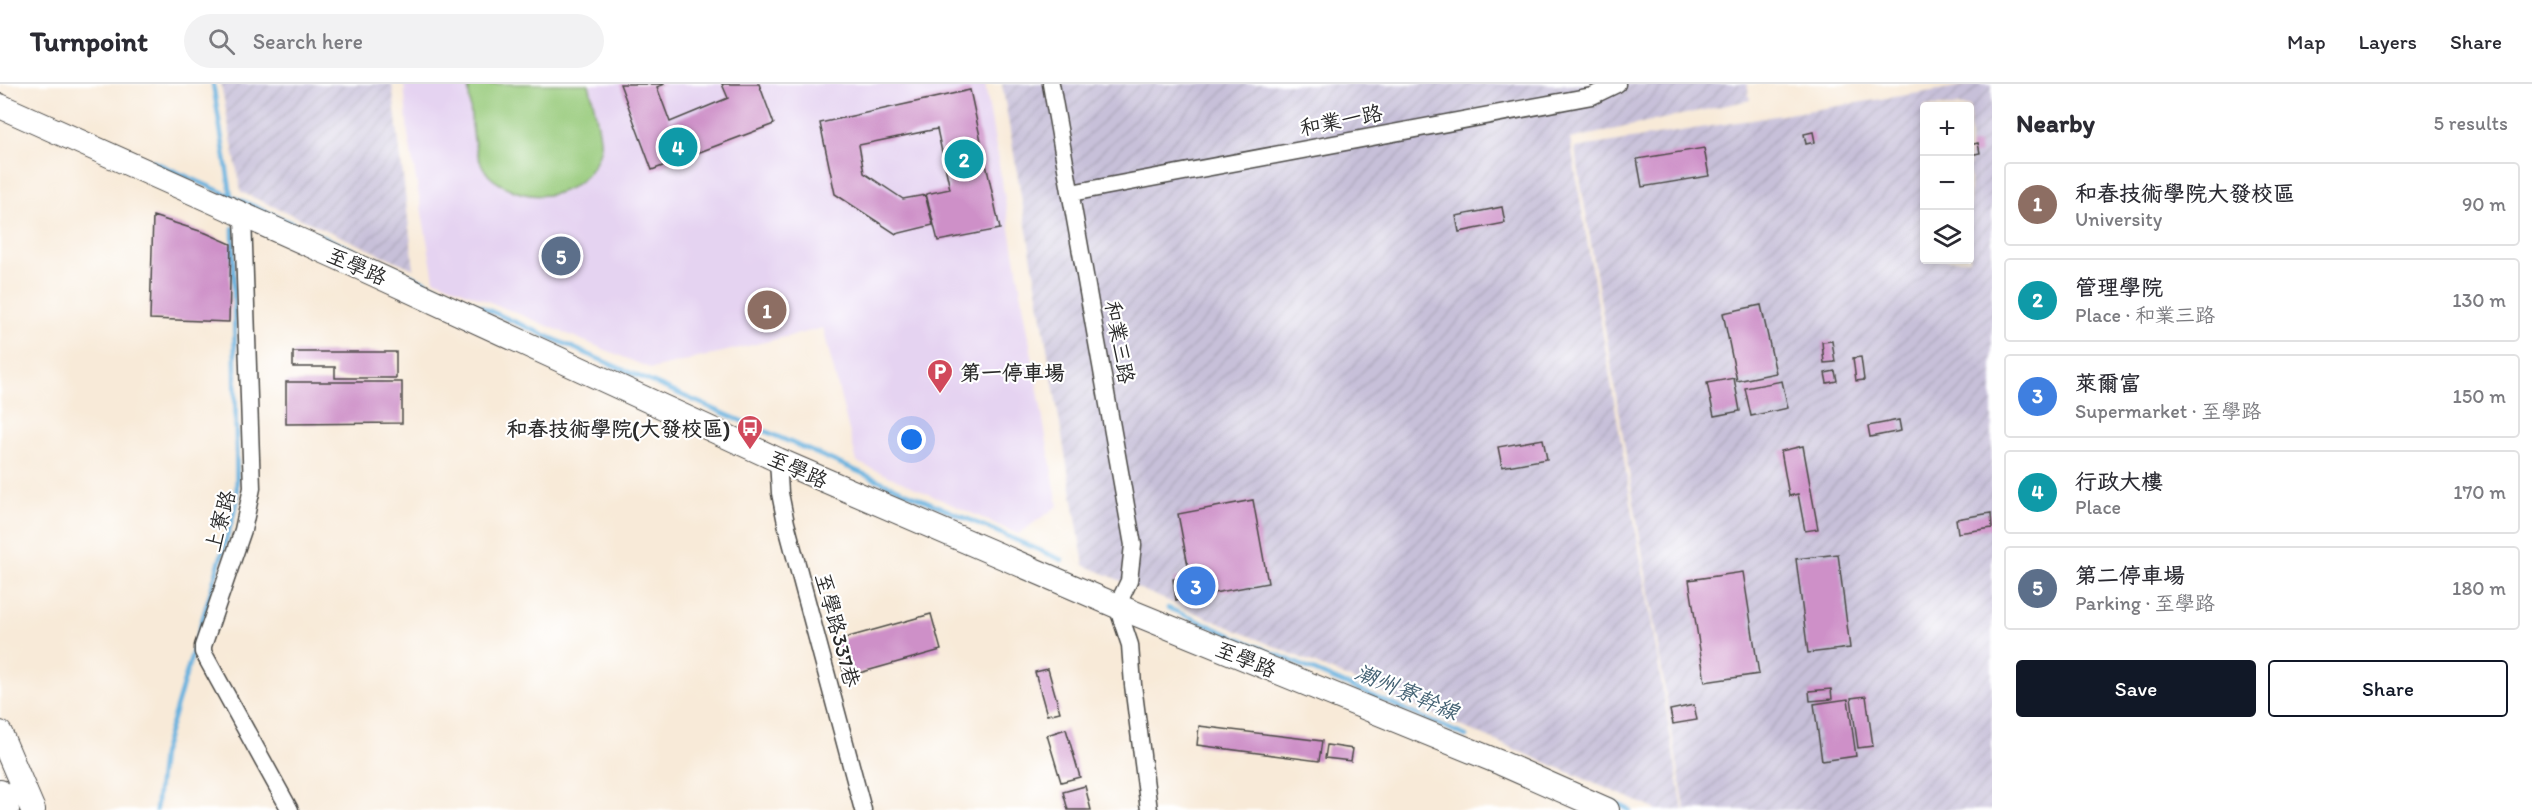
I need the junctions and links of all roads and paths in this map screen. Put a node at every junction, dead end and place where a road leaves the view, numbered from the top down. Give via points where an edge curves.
1 (1051, 84) edge
2 (1617, 84) edge
3 (0, 106) edge
4 (1071, 193) junction
5 (243, 216) junction
6 (778, 460) junction
7 (1118, 606) junction
8 (0, 733) edge
9 (0, 792) edge
10 (7, 810) edge
11 (33, 810) edge
12 (290, 810) edge
13 (863, 810) edge
14 (1149, 810) edge
15 (1607, 810) edge

1 - 4 street, 和業三路
2 - 4 street, 和業一路 via 1592,96
3 - 5 street, 至學路
4 - 7 street, 和業三路 via 1133,545 1130,581
5 - 6 street, 至學路
5 - 12 street, 上寮路 via 252,488 243,530 203,652
6 - 7 street, 至學路
6 - 13 street, 至學路337巷 via 786,523
7 - 14 street via 1130,645
7 - 15 street, 至學路
8 - 11 street
9 - 10 street

